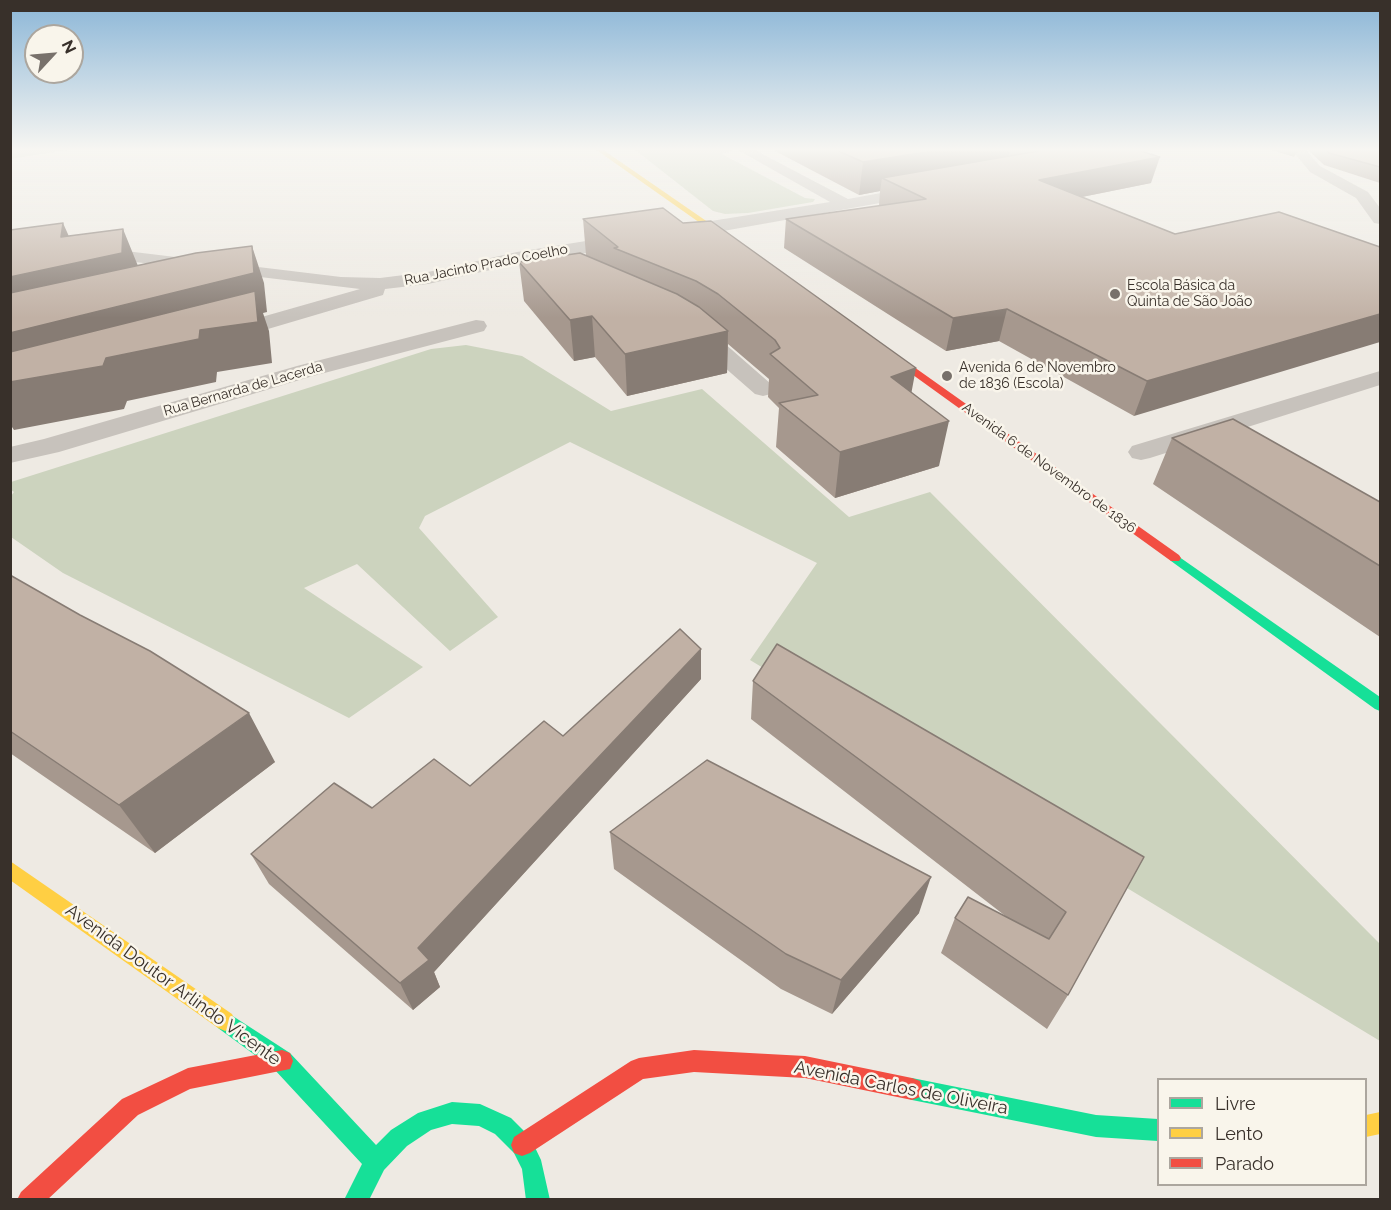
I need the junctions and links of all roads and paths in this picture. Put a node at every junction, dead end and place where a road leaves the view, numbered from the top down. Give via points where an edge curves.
1 (679, 205) edge
2 (838, 205) edge
3 (1370, 205) edge
4 (1380, 219) edge
5 (712, 228) junction
6 (10, 242) edge
7 (750, 254) edge
8 (518, 258) junction
9 (560, 271) edge
10 (253, 273) junction
11 (406, 281) junction
12 (196, 286) edge
13 (676, 322) edge
14 (476, 326) dead end
15 (865, 336) edge
16 (204, 340) edge
17 (1380, 378) edge
18 (763, 389) dead end
19 (1141, 452) dead end
20 (10, 455) edge
21 (1380, 705) edge
22 (10, 869) edge
23 (282, 1061) junction
24 (1157, 1130) edge
25 (522, 1145) junction
26 (376, 1162) junction
27 (30, 1200) edge
28 (356, 1200) edge
29 (538, 1200) edge

1 - 5 street
2 - 5 street, Rua Jacinto Prado Coelho
3 - 4 street
5 - 7 street
5 - 8 street, Rua Jacinto Prado Coelho
6 - 10 street, Rua Jacinto Prado Coelho
8 - 9 street
8 - 11 street, Rua Jacinto Prado Coelho
10 - 11 street, Rua Jacinto Prado Coelho via 341,283
10 - 12 street
11 - 16 street
13 - 18 street via 708,341
14 - 20 street, Rua Bernarda de Lacerda via 305,370
15 - 21 street, Avenida 6 de Novembro de 1836
17 - 19 street
22 - 23 street, Avenida Doutor Arlindo Vicente
23 - 26 street, Avenida Doutor Arlindo Vicente
23 - 27 street via 188,1079 130,1107
24 - 25 street, Avenida Carlos de Oliveira via 1096,1126 805,1067 694,1061 639,1069
25 - 26 street via 503,1126 480,1114 452,1113 426,1121 399,1138
25 - 29 street via 533,1168
26 - 28 street

